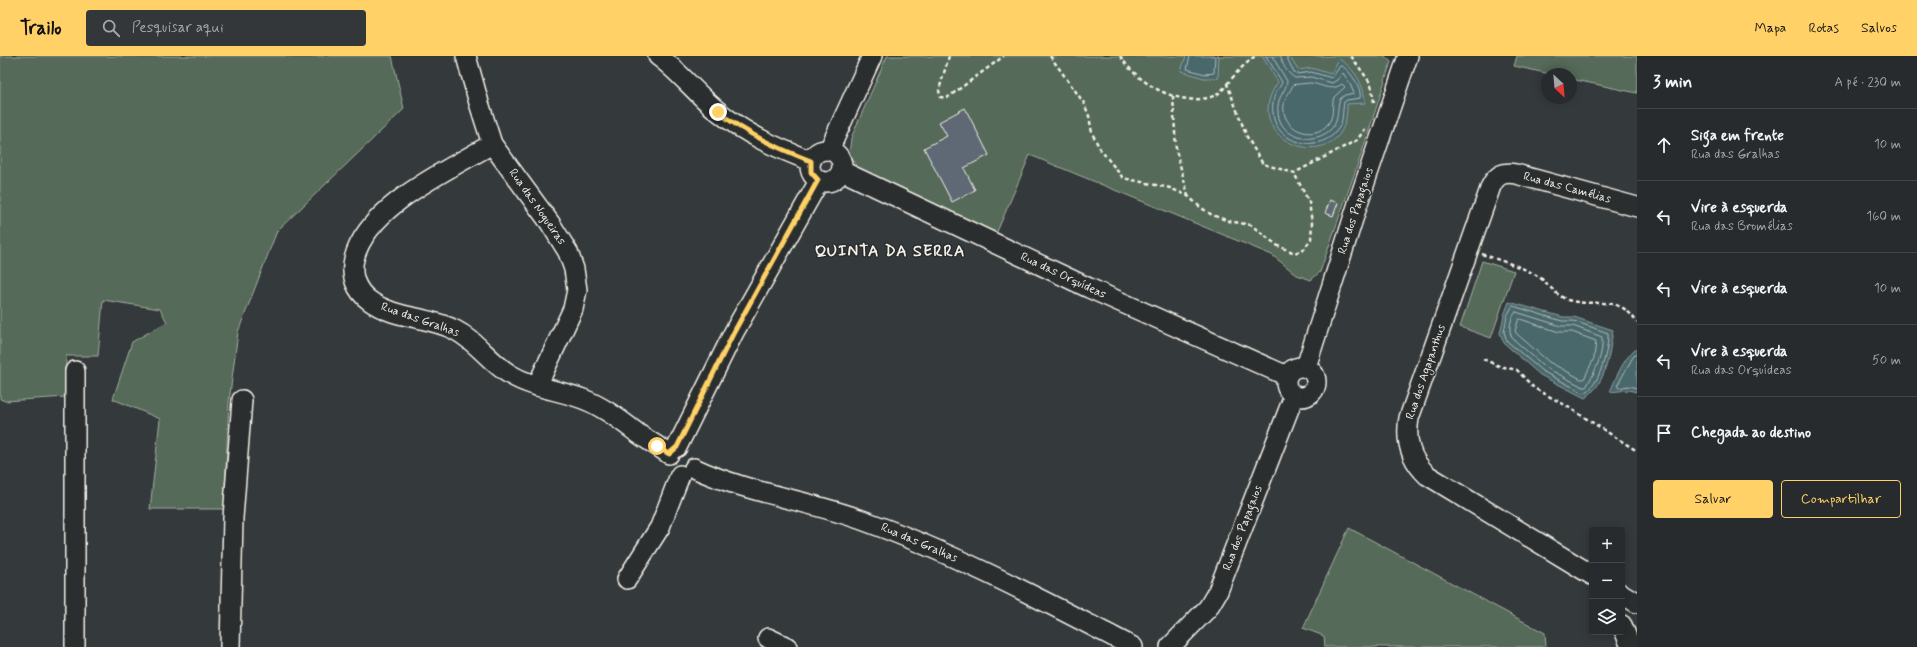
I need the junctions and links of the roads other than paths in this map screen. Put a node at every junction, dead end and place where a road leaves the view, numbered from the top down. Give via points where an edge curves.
1 (466, 56) edge
2 (658, 56) edge
3 (872, 56) edge
4 (1408, 56) edge
5 (492, 144) junction
6 (829, 150) junction
7 (811, 161) junction
8 (842, 171) junction
9 (1498, 176) joint
10 (818, 180) junction
11 (1637, 207) edge
12 (1306, 367) junction
13 (75, 371) dead end
14 (1287, 376) junction
15 (537, 386) junction
16 (1294, 396) junction
17 (242, 400) dead end
18 (673, 450) junction
19 (687, 471) junction
20 (1589, 574) edge
21 (627, 579) dead end
22 (1625, 596) edge
23 (1637, 603) edge
24 (1625, 632) edge
25 (768, 638) dead end
26 (75, 647) edge
27 (230, 647) edge
28 (787, 647) edge
29 (1132, 647) edge
30 (1170, 647) edge
31 (1631, 647) edge

1 - 5 street
2 - 7 street via 718,112 744,131
3 - 6 street
4 - 12 street, Rua dos Papagaios
5 - 15 street, Rua das Nogueiras via 550,223 568,252 576,274 577,290 573,309
5 - 15 street, Rua das Gralhas via 425,183 375,220 358,246 352,276 361,292 372,302 394,312 453,329 467,337 510,374
6 - 7 street via 818,152
6 - 8 street via 842,160
7 - 10 street via 811,172
8 - 10 street via 830,182
8 - 14 street, Rua das Orquídeas via 1089,288
9 - 11 street, Rua das Camélias via 1506,172 1516,174
9 - 20 street, Rua dos Agapanthus via 1491,186 1409,418 1407,430 1410,452 1416,465 1427,475
10 - 18 street via 734,332
12 - 14 street via 1294,368
12 - 16 street via 1314,374 1317,385 1315,390 1306,397
13 - 26 street
14 - 16 street via 1287,388
15 - 18 street, Rua das Gralhas via 589,401
16 - 30 street, Rua dos Papagaios via 1218,591 1208,608
17 - 27 street via 234,518
18 - 19 street, Rua das Gralhas via 688,448 692,452 695,457
19 - 21 street via 660,527
19 - 29 street, Rua das Gralhas via 859,519 921,542 991,574
22 - 23 street
24 - 31 street
25 - 28 street

